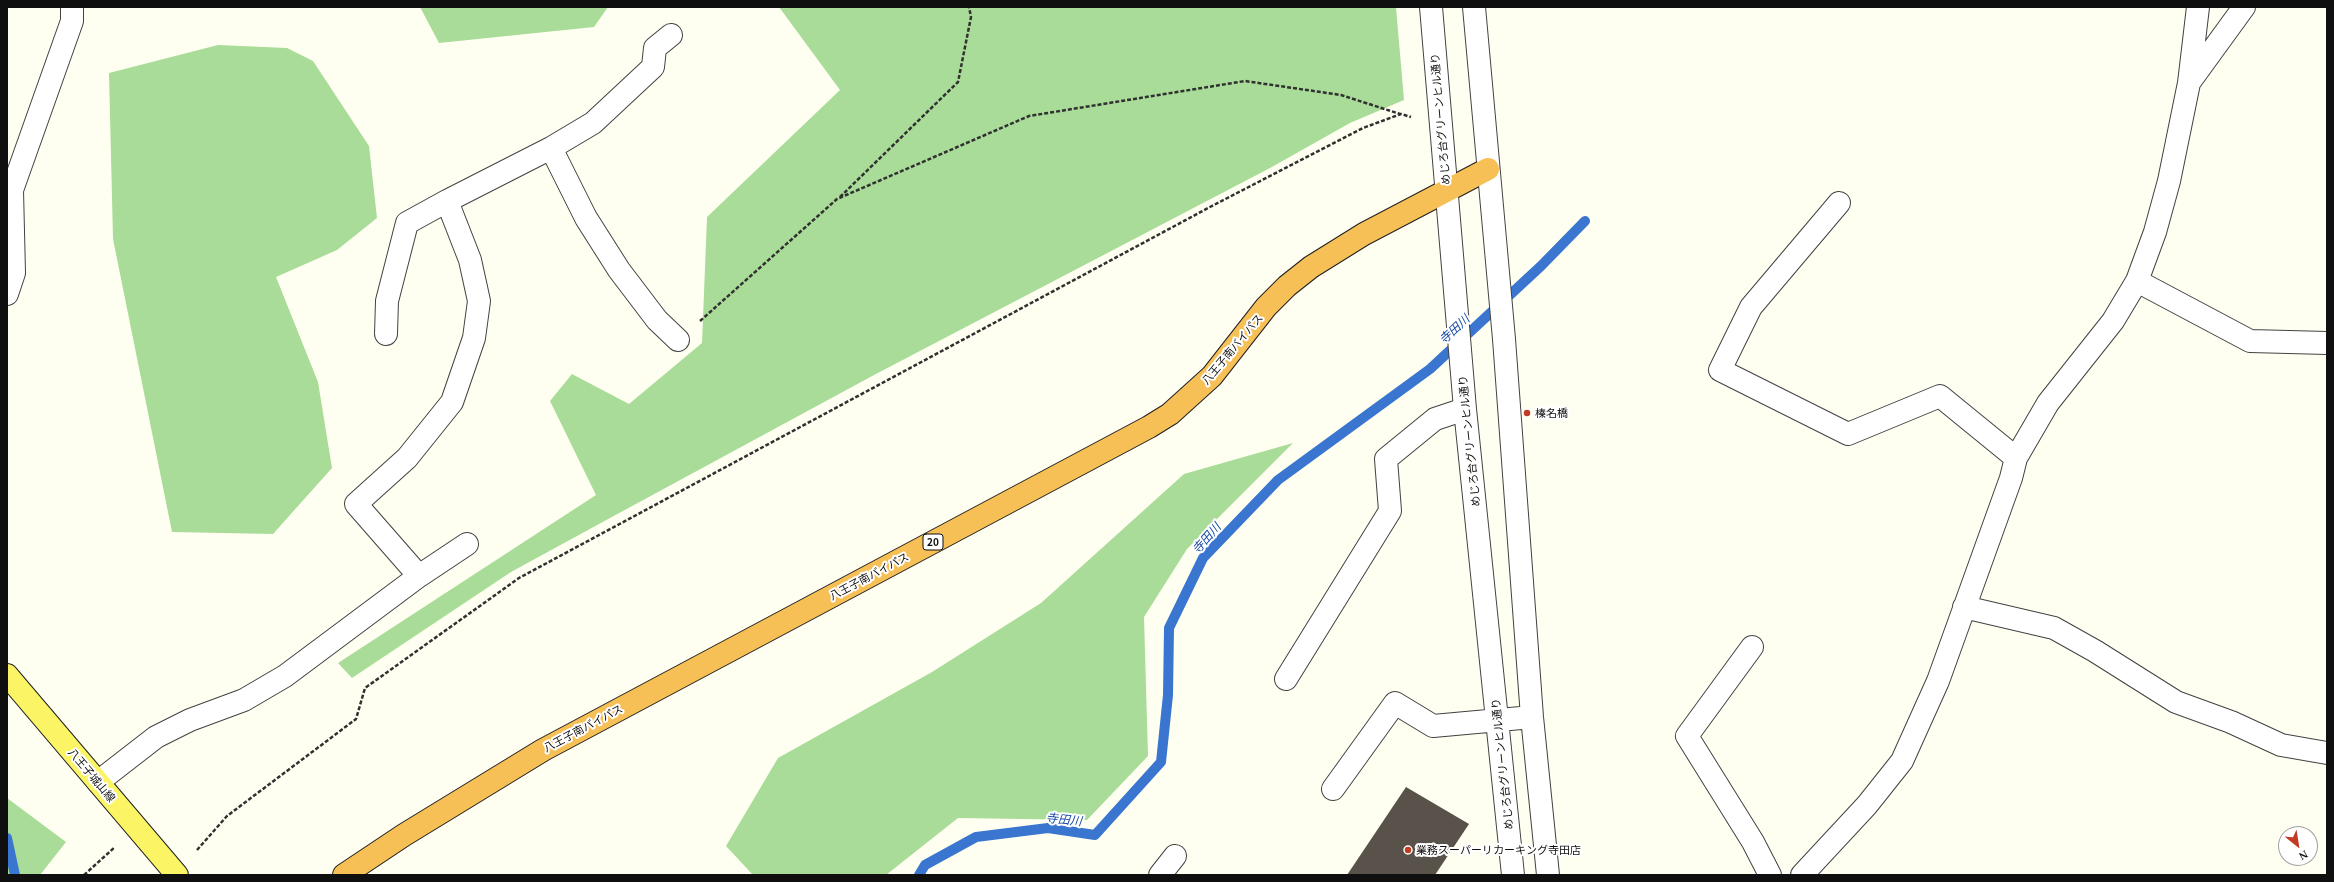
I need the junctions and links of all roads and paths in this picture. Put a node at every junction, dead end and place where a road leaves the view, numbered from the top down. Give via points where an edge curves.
1 (72, 7) edge
2 (969, 7) edge
3 (1431, 7) edge
4 (1474, 7) edge
5 (2198, 7) edge
6 (2244, 7) edge
7 (671, 35) dead end
8 (2189, 83) junction
9 (1401, 114) junction
10 (1413, 117) dead end
11 (550, 148) junction
12 (1488, 170) junction
13 (1446, 191) junction
14 (837, 199) junction
15 (447, 201) junction
16 (1839, 203) dead end
17 (2137, 281) junction
18 (7, 294) edge
19 (386, 334) dead end
20 (678, 340) joint
21 (2327, 344) edge
22 (1465, 409) junction
23 (2016, 458) junction
24 (467, 544) dead end
25 (420, 576) junction
26 (1964, 607) junction
27 (1752, 647) dead end
28 (7, 675) edge
29 (1286, 680) dead end
30 (1532, 717) junction
31 (1498, 720) junction
32 (2327, 753) edge
33 (98, 782) junction
34 (1333, 789) dead end
35 (117, 846) dead end
36 (197, 850) dead end
37 (1175, 856) dead end
38 (84, 875) edge
39 (177, 875) edge
40 (344, 875) edge
41 (1160, 875) edge
42 (1513, 875) edge
43 (1548, 875) edge
44 (1770, 875) edge
45 (1802, 875) edge

1 - 18 street via 72,21 12,190 14,273
2 - 14 path via 971,17 958,82
3 - 13 street, めじろ台グリーンヒル通り
4 - 12 street
5 - 8 street
6 - 8 street
7 - 11 street via 655,48 653,67 593,123
8 - 17 street via 2167,188 2155,232
9 - 10 path
9 - 14 path via 1341,95 1244,80 1029,116
9 - 36 path via 1363,128 1210,207 519,578 365,688 356,719 226,816
11 - 15 street
11 - 20 street via 586,218 619,270 657,320
12 - 13 highway, 八王子南バイパス / 20
12 - 30 street via 1504,339
13 - 22 street, めじろ台グリーンヒル通り
13 - 40 highway, 八王子南バイパス / 20 via 1338,249 1287,286 1266,307 1212,376 1170,414 543,750
14 - 20 path
15 - 19 street via 406,223 387,301
15 - 25 street via 470,260 479,301 474,338 452,402 407,458 356,504
16 - 23 street via 1751,307 1720,370 1848,434 1940,396
17 - 21 street via 2250,341
17 - 23 street via 2113,321 2048,403
22 - 29 street via 1435,419 1386,459 1390,511
22 - 31 street, めじろ台グリーンヒル通り
23 - 26 street
24 - 25 street
25 - 33 street via 285,676 244,700 190,720 156,737
26 - 32 street via 2054,628 2176,702 2231,722 2281,746
26 - 45 street via 1938,681 1902,761 1867,805
27 - 44 street via 1687,736 1753,842
28 - 33 main road, 八王子城山線
30 - 31 street
30 - 43 street
31 - 34 street via 1433,726 1395,702
31 - 42 street, めじろ台グリーンヒル通り
33 - 39 main road, 八王子城山線
35 - 38 path
37 - 41 street

